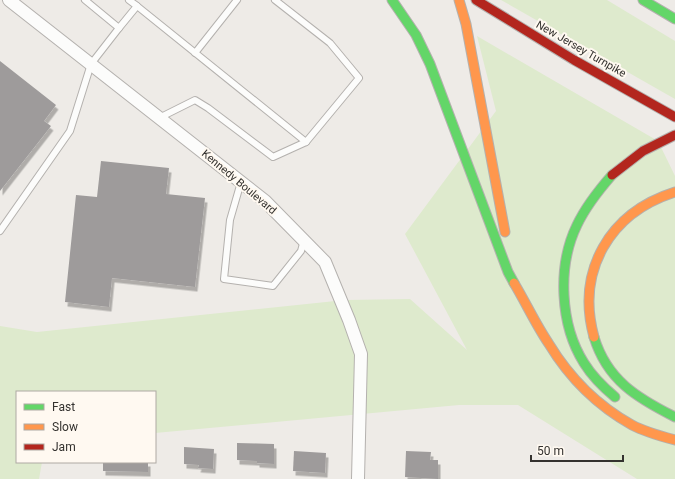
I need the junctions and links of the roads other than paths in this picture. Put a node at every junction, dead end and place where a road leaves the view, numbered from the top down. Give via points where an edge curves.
1 (10, 0) edge
2 (85, 0) edge
3 (129, 0) edge
4 (238, 0) edge
5 (275, 0) edge
6 (392, 0) edge
7 (459, 0) edge
8 (476, 0) edge
9 (644, 0) edge
10 (137, 6) junction
11 (675, 18) edge
12 (119, 28) junction
13 (195, 52) junction
14 (91, 64) junction
15 (675, 117) edge
16 (159, 118) junction
17 (675, 135) edge
18 (306, 142) junction
19 (241, 182) junction
20 (675, 192) edge
21 (0, 231) edge
22 (304, 240) junction
23 (520, 292) junction
24 (620, 402) dead end
25 (675, 417) edge
26 (675, 440) edge
27 (358, 479) edge

1 - 14 street, Kennedy Boulevard
2 - 12 lane
3 - 10 lane
4 - 13 lane
5 - 18 lane via 330,43 359,78
6 - 23 highway via 416,35 430,64 508,272
7 - 23 highway via 466,24 503,228
8 - 15 highway, New Jersey Turnpike via 538,39
9 - 11 highway
10 - 12 lane
10 - 13 lane
12 - 14 lane
13 - 18 lane
14 - 16 street, Kennedy Boulevard
14 - 21 lane via 70,131
16 - 18 lane via 195,100 274,157
16 - 19 street, Kennedy Boulevard
17 - 24 highway via 623,164 592,197 579,218 564,265 564,311 570,335 582,360 600,384
19 - 22 street, Kennedy Boulevard via 265,201
19 - 22 lane via 230,220 224,279 273,286 301,252
20 - 25 highway via 659,197 638,209 619,226 604,247 592,273 588,300 591,326 598,351 613,374 629,391 649,405
22 - 27 street, Kennedy Boulevard via 325,262 361,354
23 - 26 highway via 551,348 564,366 600,403 618,418 640,430

